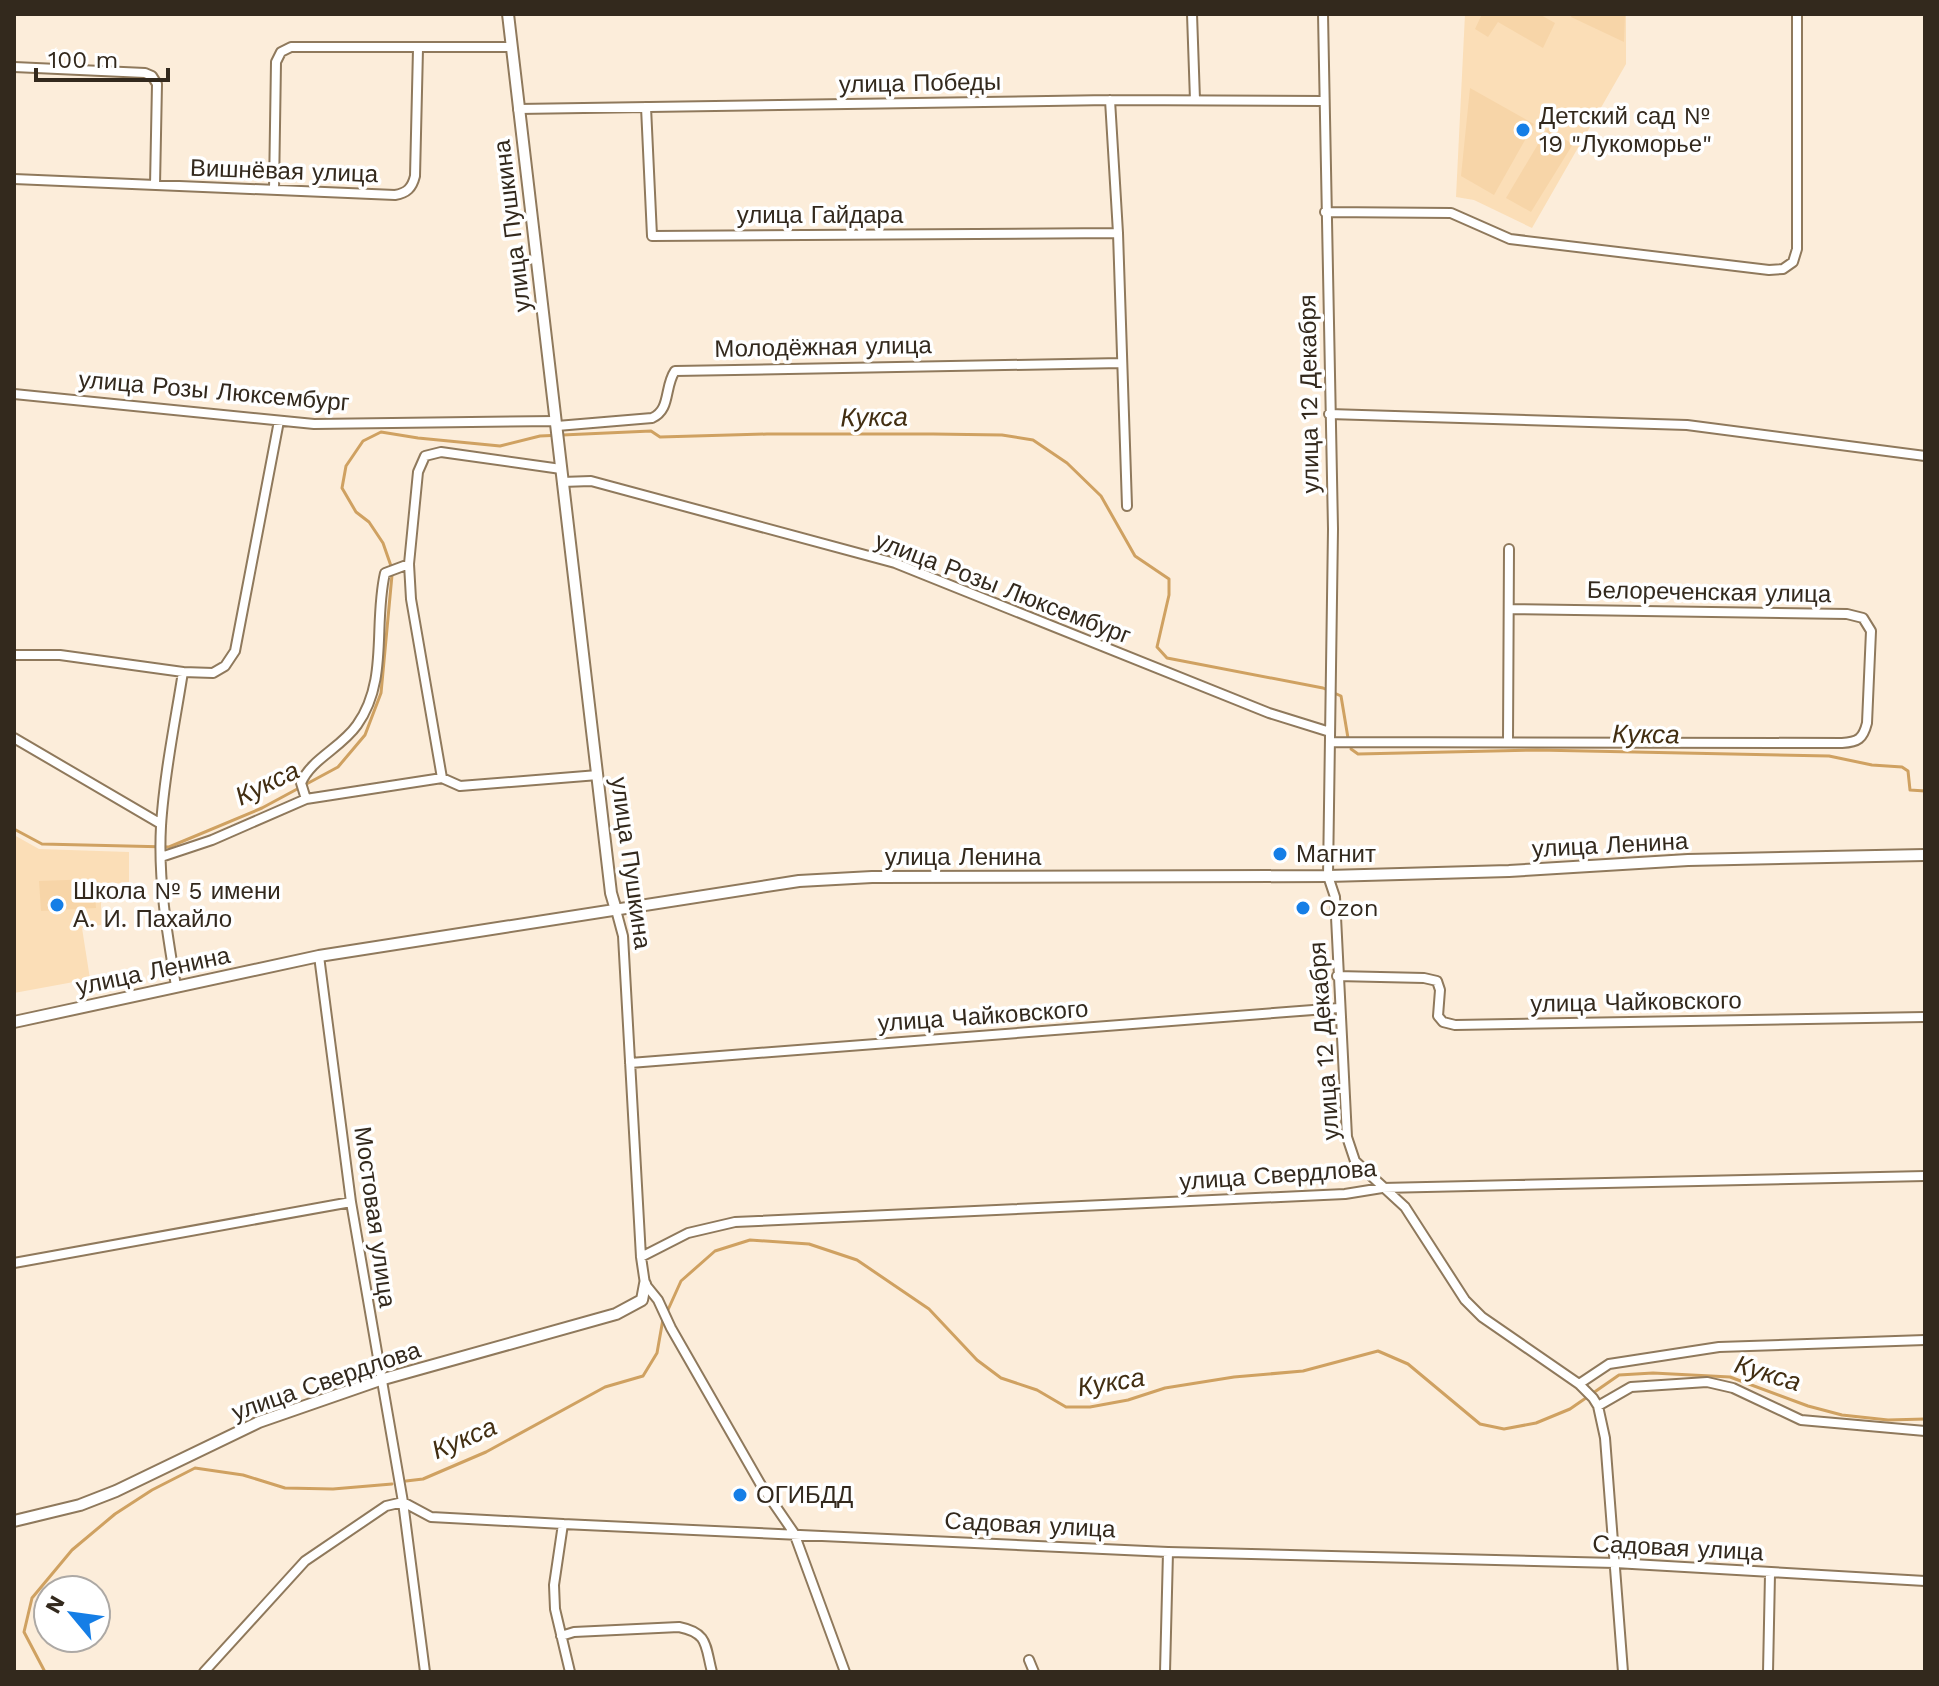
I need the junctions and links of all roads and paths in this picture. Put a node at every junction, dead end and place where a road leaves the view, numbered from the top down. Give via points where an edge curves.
1 (508, 14) edge
2 (1192, 14) edge
3 (1323, 14) edge
4 (1797, 14) edge
5 (511, 47) junction
6 (418, 49) junction
7 (14, 67) edge
8 (1110, 100) junction
9 (1195, 100) junction
10 (1323, 101) junction
11 (646, 107) junction
12 (518, 109) junction
13 (14, 179) edge
14 (155, 185) junction
15 (274, 190) junction
16 (1325, 212) junction
17 (1118, 233) junction
18 (1122, 363) junction
19 (14, 394) edge
20 (1329, 414) junction
21 (279, 421) junction
22 (557, 431) junction
23 (1925, 456) edge
24 (561, 469) junction
25 (562, 482) junction
26 (1127, 506) dead end
27 (1509, 549) dead end
28 (409, 564) junction
29 (1509, 609) junction
30 (14, 655) edge
31 (183, 672) junction
32 (1330, 737) junction
33 (14, 738) edge
34 (1508, 740) junction
35 (598, 775) junction
36 (442, 778) junction
37 (303, 790) junction
38 (161, 824) junction
39 (161, 850) junction
40 (1925, 855) edge
41 (1328, 876) junction
42 (616, 910) junction
43 (319, 956) junction
44 (1337, 976) junction
45 (176, 986) junction
46 (1339, 1008) junction
47 (1925, 1017) edge
48 (14, 1022) edge
49 (630, 1063) junction
50 (1925, 1176) edge
51 (1382, 1188) junction
52 (351, 1202) junction
53 (641, 1257) junction
54 (14, 1263) edge
55 (645, 1284) junction
56 (1925, 1340) edge
57 (380, 1380) junction
58 (1582, 1386) junction
59 (1595, 1402) junction
60 (1925, 1431) edge
61 (403, 1502) junction
62 (14, 1521) edge
63 (563, 1524) junction
64 (794, 1533) junction
65 (1168, 1552) junction
66 (1615, 1563) junction
67 (1770, 1574) junction
68 (1925, 1581) edge
69 (561, 1636) junction
70 (1029, 1660) dead end
71 (204, 1672) edge
72 (425, 1672) edge
73 (570, 1672) edge
74 (712, 1672) edge
75 (845, 1672) edge
76 (1034, 1672) edge
77 (1165, 1672) edge
78 (1623, 1672) edge
79 (1768, 1672) edge

1 - 5 street, улица Пушкина
2 - 9 street
3 - 10 street, улица 12 Декабря
4 - 16 street via 1797,249 1793,262 1783,269 1510,239 1451,213
5 - 6 street
5 - 12 street, улица Пушкина
6 - 15 street via 291,47 281,52 276,62
6 - 15 street, Вишнёвая улица via 413,186 395,195
7 - 14 street via 152,76 157,84
8 - 9 street, улица Победы
8 - 11 street, улица Победы
8 - 17 street
9 - 10 street, улица Победы
10 - 16 street, улица 12 Декабря
11 - 12 street, улица Победы
11 - 17 street, улица Гайдара via 652,236
12 - 22 street, улица Пушкина
13 - 14 street, Вишнёвая улица
14 - 15 street, Вишнёвая улица
16 - 20 street, улица 12 Декабря
17 - 18 street
18 - 22 street, Молодёжная улица via 675,371 661,414
18 - 26 street
19 - 21 street, улица Розы Люксембург
20 - 23 street via 1687,425
20 - 32 street, улица 12 Декабря
21 - 22 street, улица Розы Люксембург
21 - 31 street via 235,651 213,673
22 - 24 street, улица Пушкина
24 - 25 street, улица Пушкина
24 - 28 street via 441,452 425,456 418,472
25 - 32 street, улица Розы Люксембург via 591,481 895,563
25 - 35 street, улица Пушкина
27 - 29 street
28 - 36 street
28 - 37 street via 385,573 377,681 367,707 343,741 310,766
29 - 34 street
29 - 34 street, Белореченская улица via 1847,614 1863,618 1871,631 1867,723 1856,742
30 - 31 street via 60,655
31 - 38 street
32 - 34 street, Белореченская улица
32 - 41 street, улица 12 Декабря
33 - 38 street
35 - 36 street via 460,786
35 - 42 street, улица Пушкина
36 - 37 street
37 - 39 street via 212,840
38 - 39 street
39 - 45 street
40 - 41 street, улица Ленина
41 - 42 street, улица Ленина via 872,877 799,881
41 - 44 street, улица 12 Декабря via 1335,897
42 - 43 street, улица Ленина
42 - 49 street, улица Пушкина via 623,936
43 - 45 street, улица Ленина
43 - 52 street, Мостовая улица
44 - 46 street, улица 12 Декабря
44 - 47 street, улица Чайковского via 1437,981 1438,1016 1455,1025
45 - 48 street, улица Ленина
46 - 49 street, улица Чайковского
46 - 51 street, улица 12 Декабря via 1347,1137 1355,1161
49 - 53 street, улица Пушкина
50 - 51 street, улица Свердлова
51 - 53 street, улица Свердлова via 1345,1194 735,1222 688,1233
51 - 58 street, улица 12 Декабря via 1405,1207 1473,1308
52 - 54 street
52 - 57 street, Мостовая улица
53 - 55 street, улица Пушкина
55 - 57 street, улица Свердлова via 642,1300 616,1314
55 - 64 street
56 - 58 street via 1719,1347 1609,1364
57 - 61 street, Мостовая улица
57 - 62 street, улица Свердлова via 259,1422 92,1500
58 - 59 street, улица 12 Декабря
59 - 60 street via 1631,1387 1707,1382 1733,1388 1801,1420
59 - 66 street via 1605,1438
61 - 63 street, Садовая улица via 431,1517
61 - 71 street via 386,1506 305,1561
61 - 72 street, Мостовая улица
63 - 64 street, Садовая улица
63 - 69 street via 554,1585
64 - 65 street, Садовая улица
64 - 75 street
65 - 66 street, Садовая улица
65 - 77 street
66 - 67 street, Садовая улица
66 - 78 street
67 - 68 street, Садовая улица
67 - 79 street
69 - 73 street
69 - 74 street via 694,1630 705,1639
70 - 76 street

